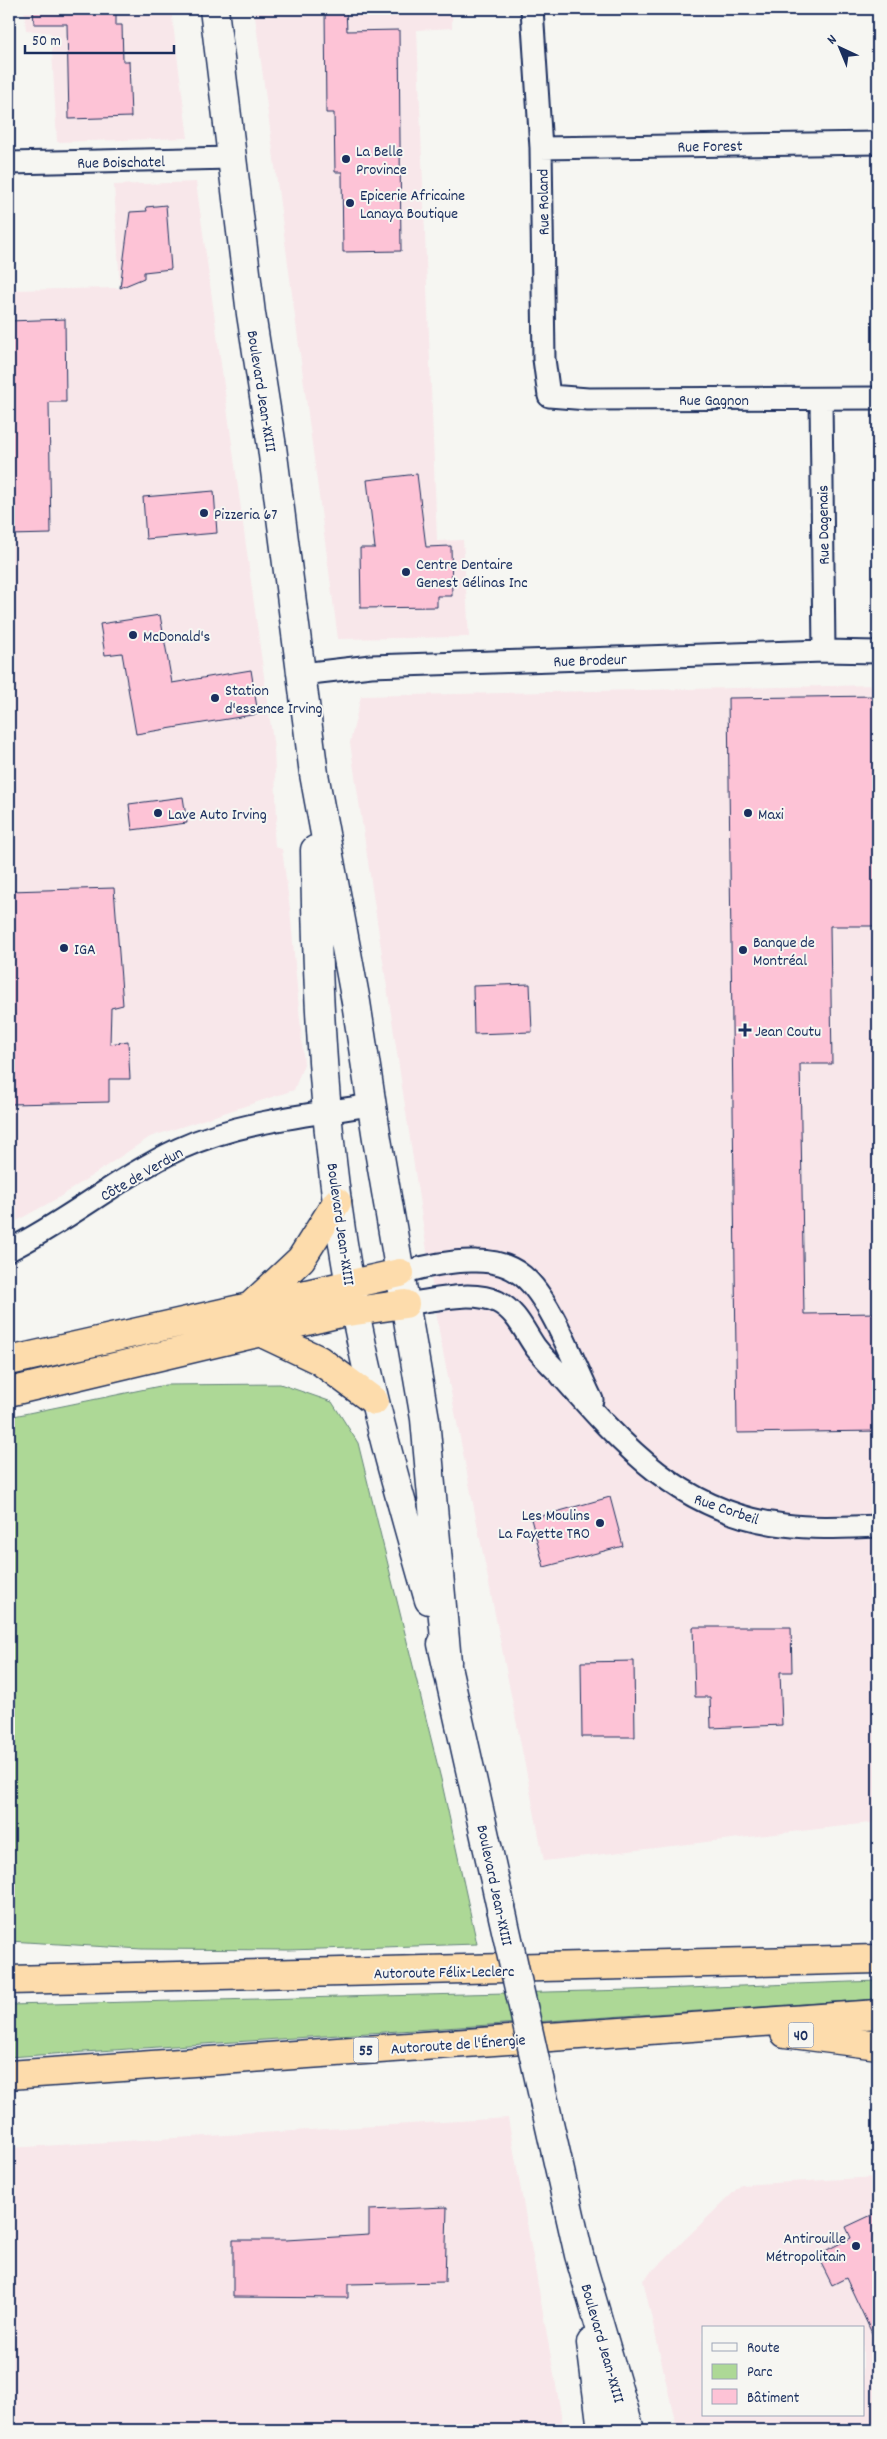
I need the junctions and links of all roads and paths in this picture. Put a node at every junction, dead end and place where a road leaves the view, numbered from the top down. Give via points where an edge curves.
1 (214, 9) edge
2 (532, 9) edge
3 (878, 143) edge
4 (541, 148) junction
5 (232, 158) junction
6 (9, 163) edge
7 (549, 396) joint
8 (878, 398) edge
9 (820, 399) junction
10 (824, 651) junction
11 (878, 652) edge
12 (302, 674) junction
13 (314, 774) junction
14 (371, 1105) junction
15 (328, 1112) junction
16 (337, 1202) junction
17 (9, 1250) edge
18 (400, 1272) junction
19 (350, 1284) junction
20 (405, 1304) junction
21 (252, 1305) junction
22 (354, 1312) junction
23 (262, 1333) junction
24 (9, 1361) edge
25 (9, 1392) edge
26 (374, 1401) junction
27 (603, 1423) junction
28 (878, 1526) edge
29 (447, 1662) junction
30 (878, 1960) edge
31 (9, 1980) edge
32 (878, 2014) edge
33 (724, 2025) junction
34 (878, 2045) edge
35 (9, 2074) edge
36 (579, 2255) junction
37 (602, 2430) edge
38 (630, 2430) edge

1 - 5 street, Boulevard Jean-XXIII
2 - 4 street, Rue Roland
3 - 4 street, Rue Forest
4 - 7 street, Rue Roland via 544,359
5 - 6 street, Rue Boischatel
5 - 12 street, Boulevard Jean-XXIII
7 - 9 street, Rue Gagnon via 588,399
8 - 9 street, Rue Gagnon
9 - 10 street, Rue Dagenais
10 - 11 street, Rue Brodeur
10 - 12 street, Rue Brodeur via 371,666
12 - 13 street, Boulevard Jean-XXIII
13 - 14 street, Boulevard Jean-XXIII via 356,1002
13 - 15 street, Boulevard Jean-XXIII via 319,978
14 - 15 street, Côte de Verdun
14 - 18 street, Boulevard Jean-XXIII
15 - 16 street, Boulevard Jean-XXIII
15 - 17 street, Côte de Verdun via 258,1124 180,1148
16 - 19 street, Boulevard Jean-XXIII
16 - 21 highway via 301,1259
18 - 19 highway
18 - 20 street, Boulevard Jean-XXIII
18 - 27 street, Rue Corbeil via 471,1260 498,1264 520,1274 535,1288
19 - 21 highway
19 - 22 street, Boulevard Jean-XXIII
20 - 22 highway
20 - 27 street, Rue Corbeil via 466,1296 498,1302 515,1316 536,1348
20 - 29 street, Boulevard Jean-XXIII via 426,1419
21 - 24 highway
22 - 23 highway
22 - 26 street, Boulevard Jean-XXIII
23 - 25 highway
23 - 26 highway via 319,1360
26 - 29 street, Boulevard Jean-XXIII
27 - 28 street, Rue Corbeil via 648,1467 687,1494 719,1508 784,1525
29 - 36 street, Boulevard Jean-XXIII, bridge
30 - 31 highway, Autoroute Félix-Leclerc
32 - 33 highway, Autoroute de l'Énergie / 55
33 - 34 highway, 40
33 - 35 highway, Autoroute de l'Énergie / 55
36 - 37 street, Boulevard Jean-XXIII
36 - 38 street, Boulevard Jean-XXIII

